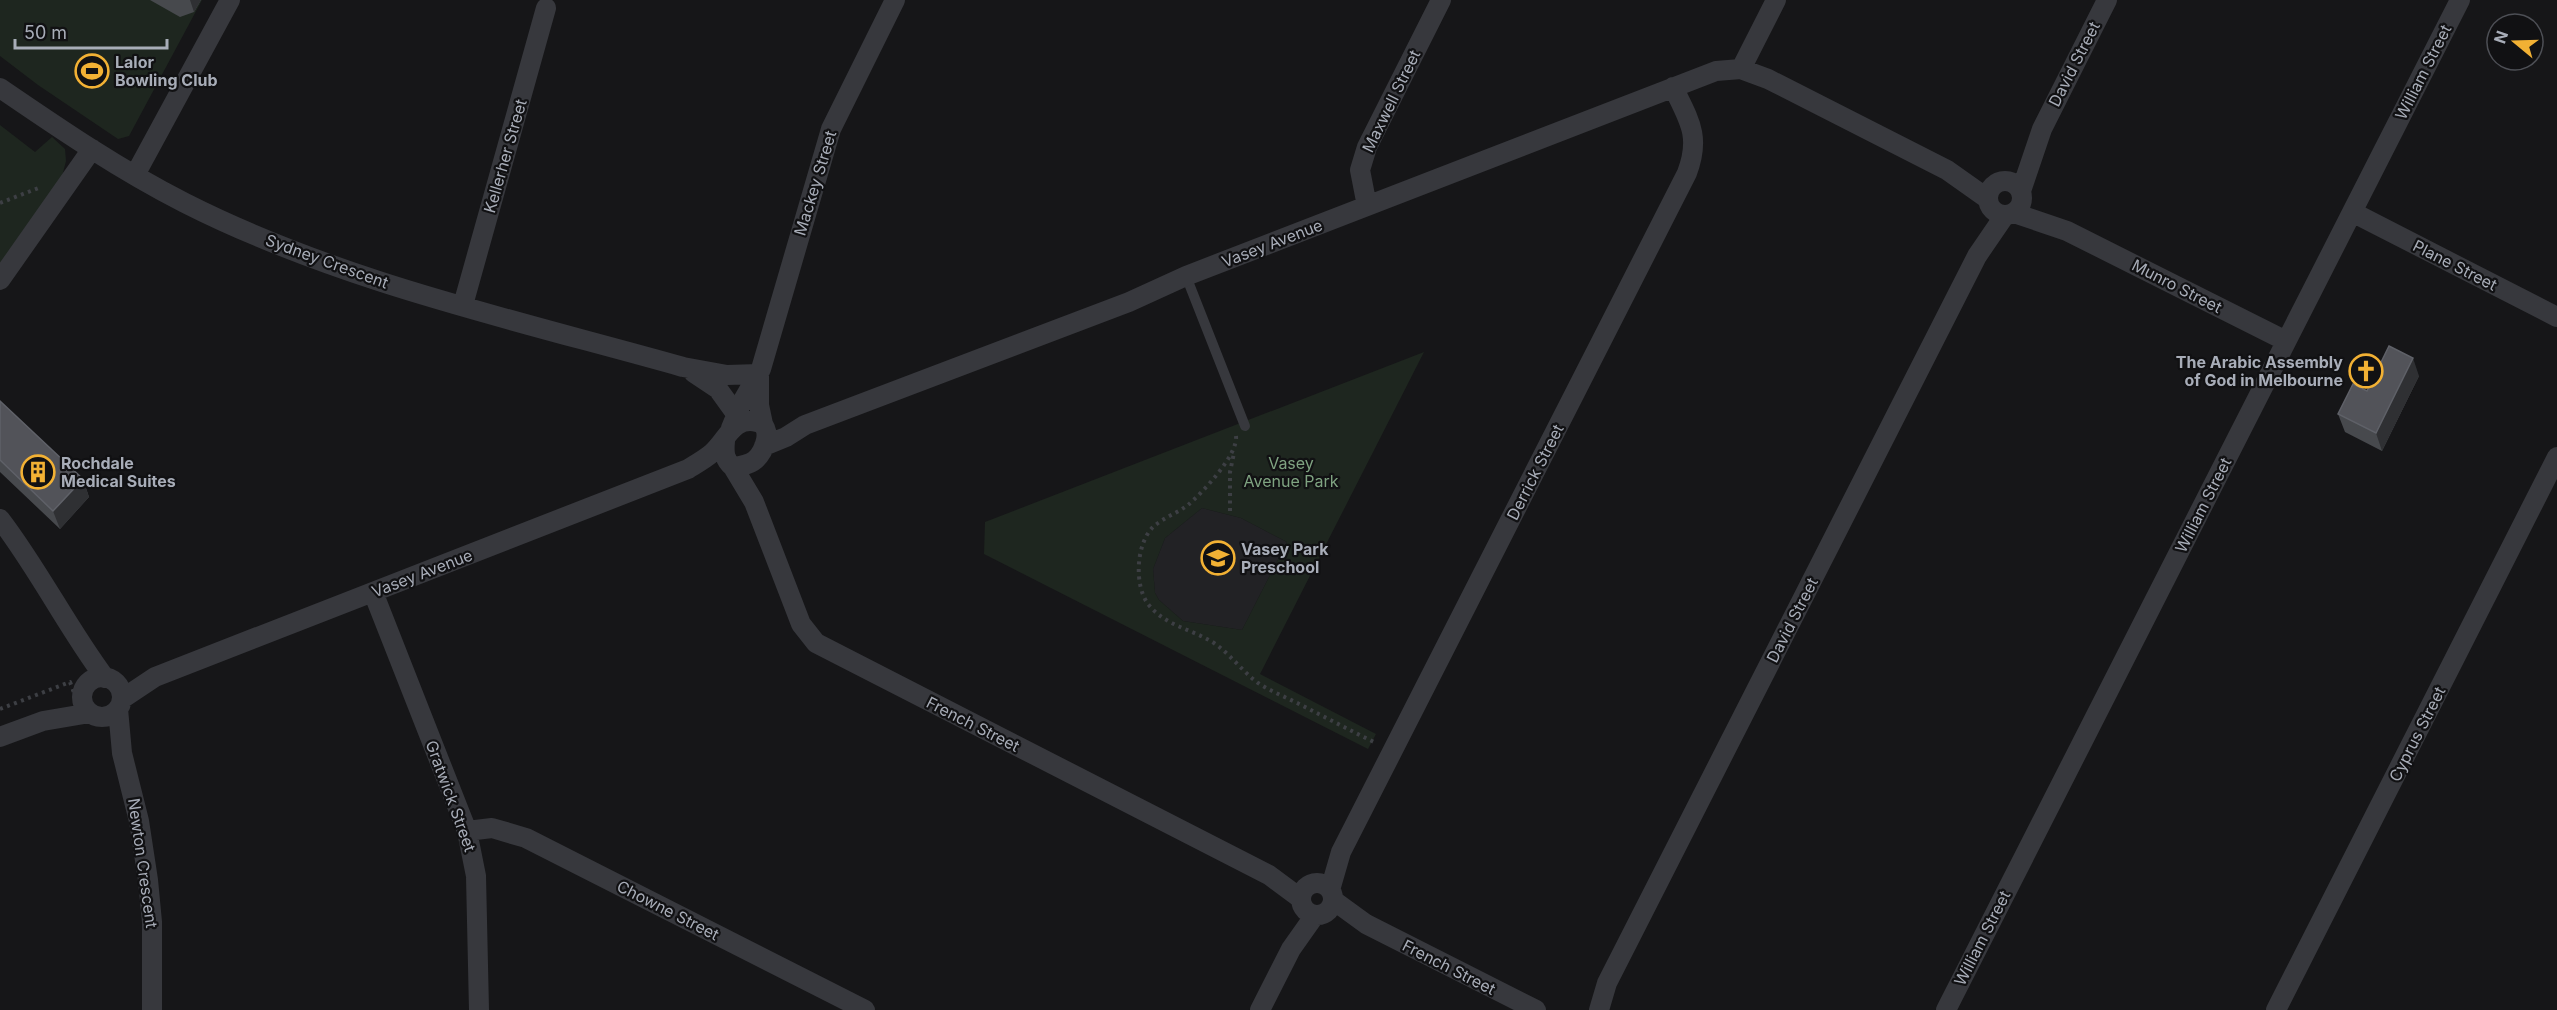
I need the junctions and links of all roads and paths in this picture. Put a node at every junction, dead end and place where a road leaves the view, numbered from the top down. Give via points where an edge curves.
1 (230, 0) edge
2 (896, 0) edge
3 (1441, 0) edge
4 (1776, 0) edge
5 (2107, 0) edge
6 (2460, 0) edge
7 (546, 8) dead end
8 (1741, 69) junction
9 (1673, 87) junction
10 (0, 88) edge
11 (92, 150) junction
12 (135, 175) junction
13 (51, 183) dead end
14 (2005, 198) junction
15 (0, 203) edge
16 (1367, 206) junction
17 (2352, 213) junction
18 (1186, 276) junction
19 (0, 280) edge
20 (463, 305) junction
21 (2557, 317) edge
22 (2286, 341) junction
23 (683, 367) junction
24 (759, 375) junction
25 (1232, 426) dead end
26 (1245, 426) dead end
27 (731, 427) junction
28 (762, 439) junction
29 (1234, 452) junction
30 (2557, 457) edge
31 (731, 465) junction
32 (688, 469) junction
33 (754, 502) junction
34 (1230, 511) dead end
35 (0, 519) edge
36 (373, 592) junction
37 (78, 642) junction
38 (85, 689) junction
39 (115, 692) junction
40 (94, 715) junction
41 (43, 721) junction
42 (0, 737) edge
43 (1393, 751) junction
44 (122, 753) junction
45 (467, 831) junction
46 (1316, 899) junction
47 (1607, 983) junction
48 (152, 1010) edge
49 (479, 1010) edge
50 (865, 1010) edge
51 (1260, 1010) edge
52 (1534, 1010) edge
53 (1584, 1010) edge
54 (1599, 1010) edge
55 (1946, 1010) edge
56 (2276, 1010) edge

1 - 12 street
2 - 24 street, Mackey Street via 831,129
3 - 16 street, Maxwell Street via 1367,147 1360,170
4 - 8 street
5 - 14 street, David Street
6 - 17 street, William Street
7 - 20 street, Kellerher Street
8 - 9 street, Vasey Avenue via 1716,71
8 - 14 street, Munro Street
9 - 16 street, Vasey Avenue
9 - 43 street, Derrick Street via 1694,135 1687,173
10 - 11 street, Sydney Crescent
11 - 12 street, Sydney Crescent
11 - 19 street
12 - 20 street, Sydney Crescent via 184,203 286,248
13 - 15 path
14 - 22 street, Munro Street
14 - 47 street, David Street
16 - 18 street, Vasey Avenue
17 - 21 street, Plane Street
17 - 22 street, William Street
18 - 26 lane
18 - 28 street, Vasey Avenue via 1129,302 805,425 786,437
20 - 23 street, Sydney Crescent
22 - 55 street, William Street
23 - 24 street, Sydney Crescent via 727,375
23 - 27 street, Sydney Crescent via 718,389
24 - 27 street, Mackey Street
24 - 28 street, Mackey Street
25 - 29 path via 1236,437
27 - 28 street via 748,421
27 - 31 street via 725,457
27 - 32 street, Vasey Avenue via 710,455
28 - 31 street, Vasey Avenue via 742,466
28 - 33 street, French Street via 753,478
29 - 34 path
29 - 43 path via 1198,495 1148,534 1139,575 1147,603 1168,622 1202,636 1227,653 1258,683
30 - 56 street, Cyprus Street
31 - 32 street, Vasey Avenue
31 - 33 street, French Street
32 - 36 street, Vasey Avenue
33 - 46 street, French Street via 801,624 816,643
35 - 37 street via 42,579
36 - 39 street, Vasey Avenue
36 - 45 street, Gratwick Street
37 - 38 street
37 - 39 street
38 - 39 street via 92,680
38 - 40 street via 84,704
38 - 41 street
39 - 40 street via 109,716
39 - 44 street, Newton Crescent
40 - 41 street
40 - 44 street, Newton Crescent
41 - 42 street
43 - 46 street, Derrick Street
44 - 48 street, Newton Crescent via 139,821 148,880
45 - 49 street, Gratwick Street via 476,876
45 - 50 street, Chowne Street via 492,828 526,838
46 - 51 street, Derrick Street
46 - 52 street, French Street
47 - 53 street, David Street
47 - 54 street, David Street

